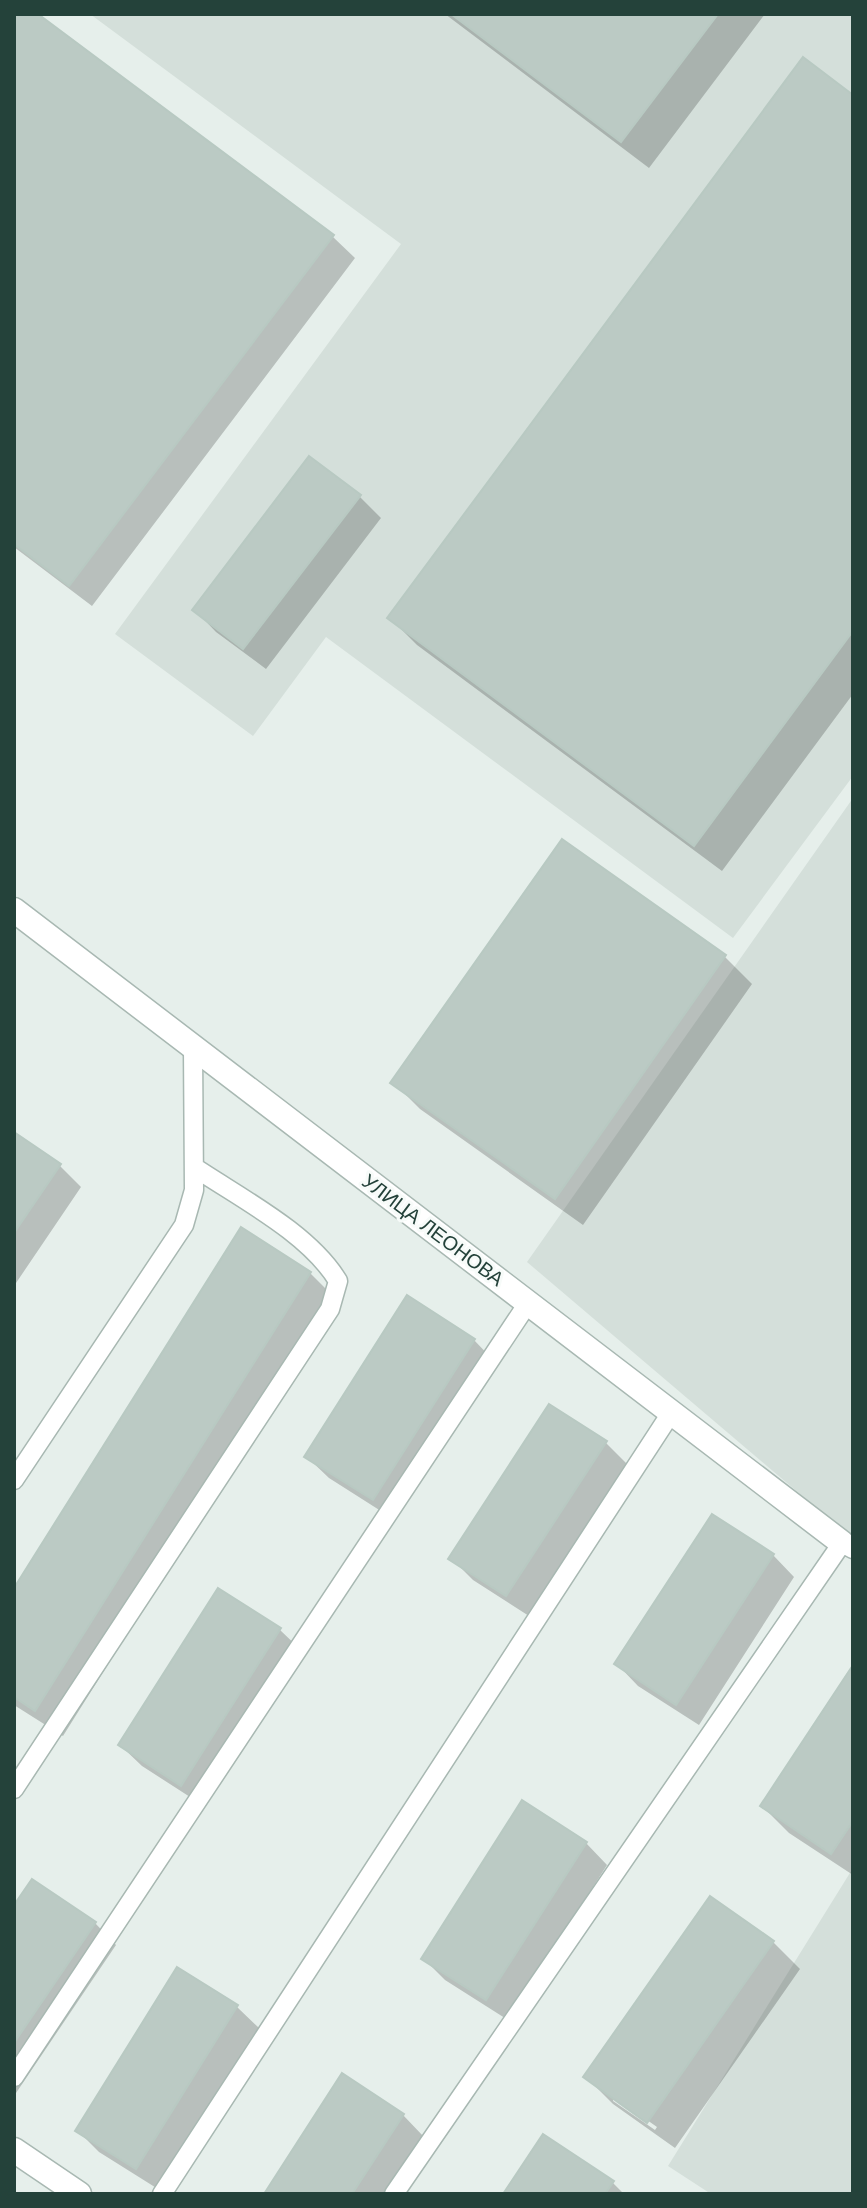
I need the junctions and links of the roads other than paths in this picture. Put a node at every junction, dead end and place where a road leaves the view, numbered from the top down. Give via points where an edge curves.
1 (14, 910) edge
2 (193, 1048) junction
3 (194, 1167) junction
4 (528, 1303) junction
5 (671, 1413) junction
6 (14, 1480) edge
7 (848, 1546) edge
8 (14, 1789) edge
9 (14, 2077) edge
10 (14, 2150) edge
11 (79, 2194) edge
12 (162, 2194) edge
13 (394, 2194) edge

1 - 2 street, УЛИЦА ЛЕОНОВА
2 - 3 lane
2 - 4 street, УЛИЦА ЛЕОНОВА
3 - 6 lane via 184,1225
3 - 8 lane via 310,1245 338,1281 330,1309
4 - 5 street, УЛИЦА ЛЕОНОВА
4 - 9 lane
5 - 7 street, УЛИЦА ЛЕОНОВА
5 - 12 lane
7 - 13 lane
10 - 11 street

